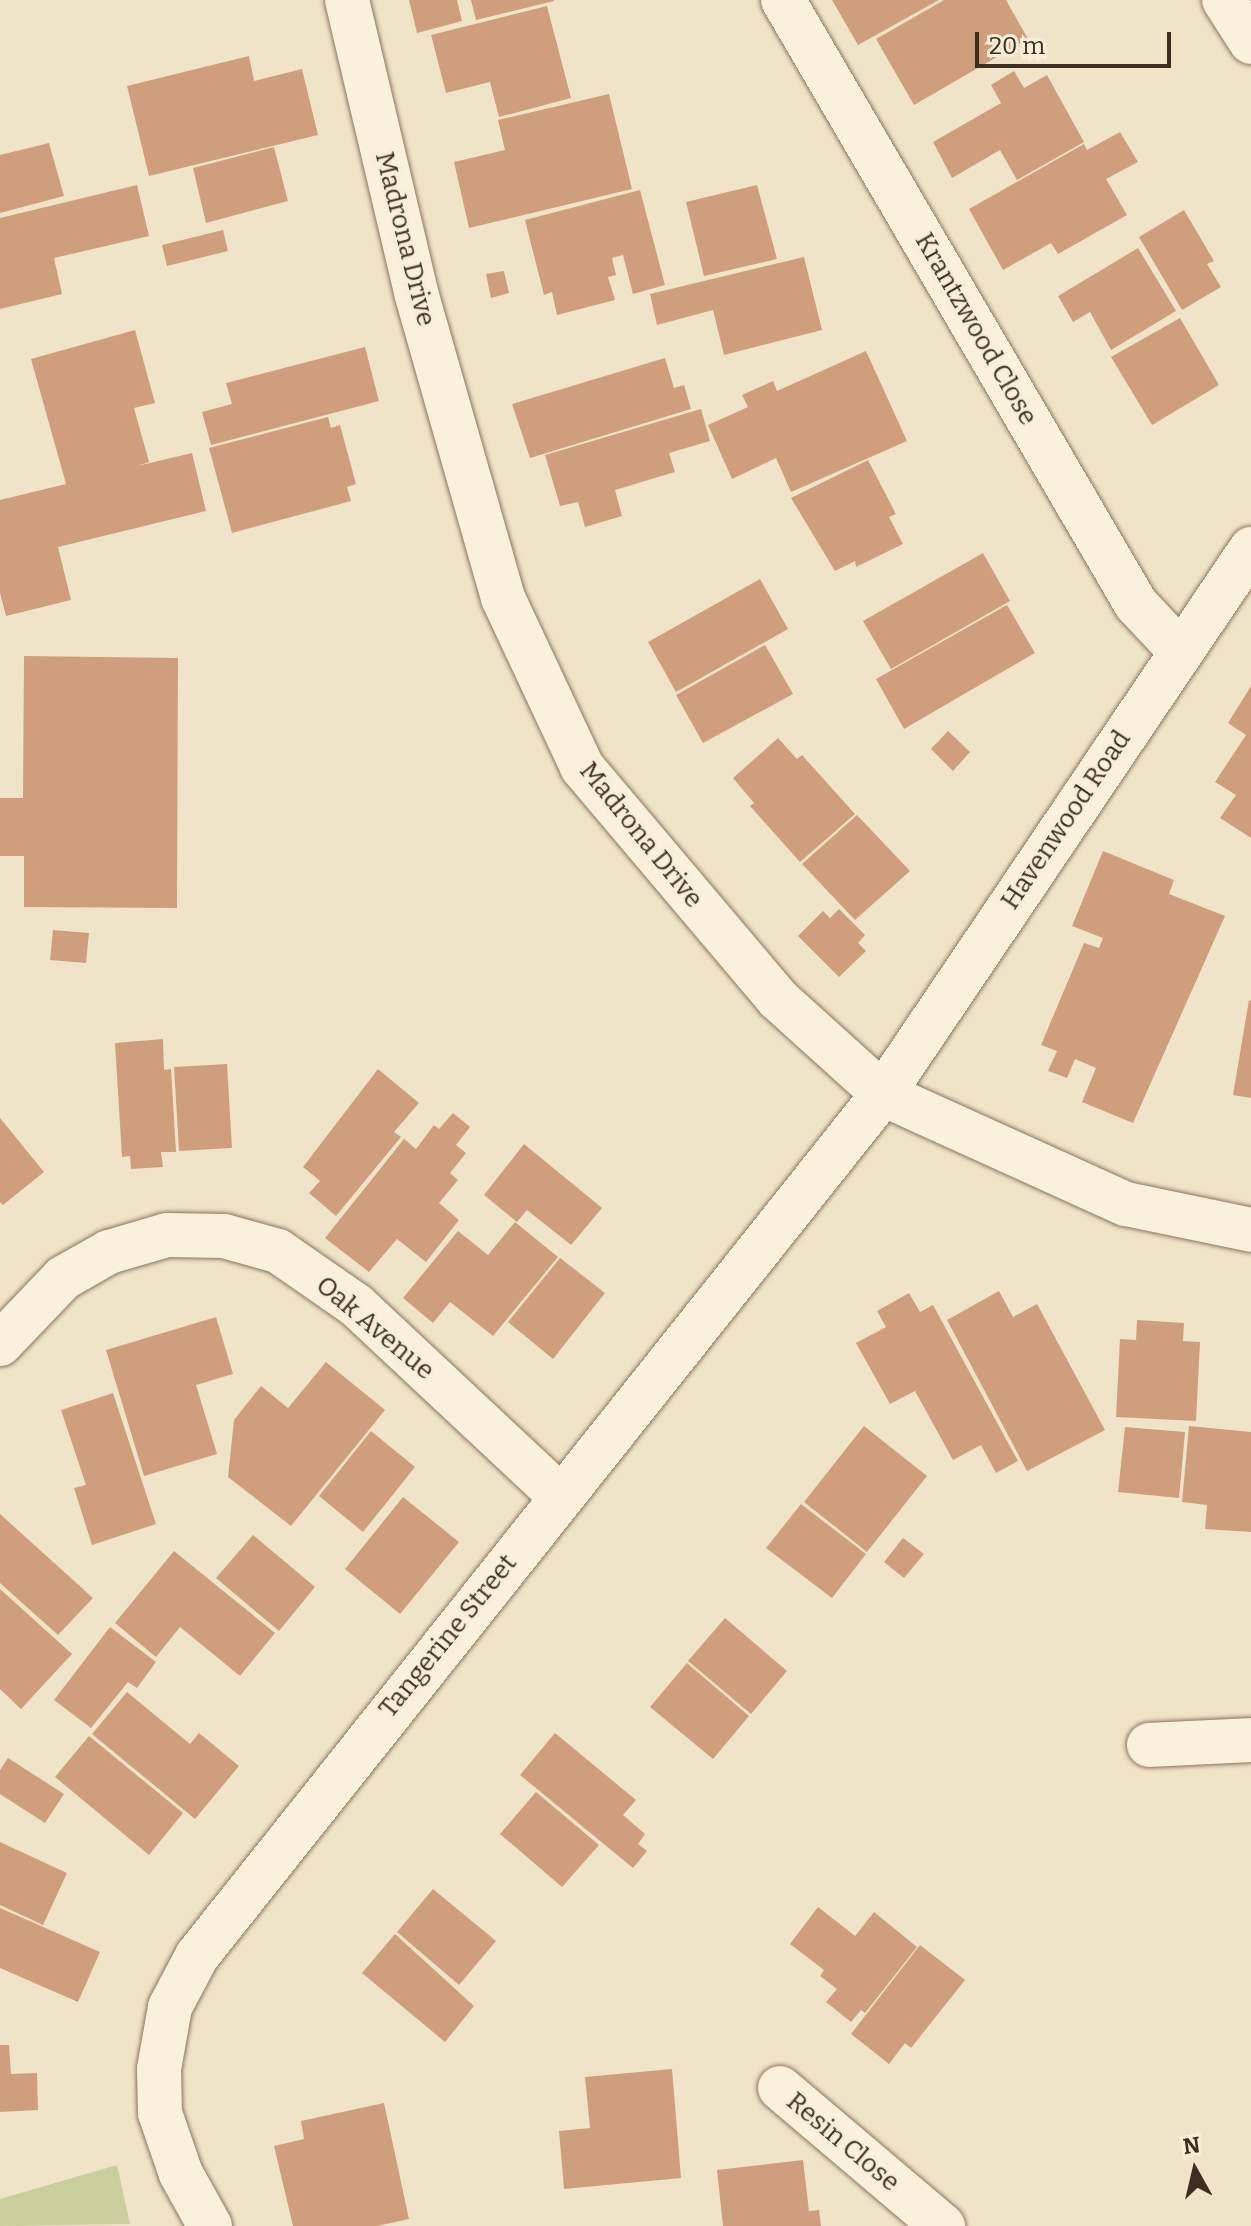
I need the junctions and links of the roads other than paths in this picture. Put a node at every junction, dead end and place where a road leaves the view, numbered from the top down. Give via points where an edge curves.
1 (347, 0) edge
2 (783, 0) edge
3 (1224, 0) edge
4 (1251, 42) edge
5 (1251, 549) edge
6 (1179, 650) junction
7 (883, 1094) junction
8 (1251, 1230) edge
9 (0, 1344) edge
10 (560, 1496) junction
11 (1251, 1740) edge
12 (1149, 1745) dead end
13 (780, 2088) dead end
14 (210, 2226) edge
15 (943, 2226) edge

1 - 7 street, Madrona Drive via 417,296 503,598 582,767 778,999
2 - 6 street, Krantzwood Close via 1136,604
3 - 4 street
5 - 6 street, Havenwood Road
6 - 7 street, Havenwood Road
7 - 8 street, Madrona Drive via 1126,1204
7 - 10 street, Tangerine Street
9 - 10 street, Oak Avenue via 63,1278 109,1252 167,1235 224,1236 278,1251 357,1306
10 - 14 street, Tangerine Street via 197,1956 170,2007 159,2069 160,2113 181,2174
11 - 12 street
13 - 15 street, Resin Close

